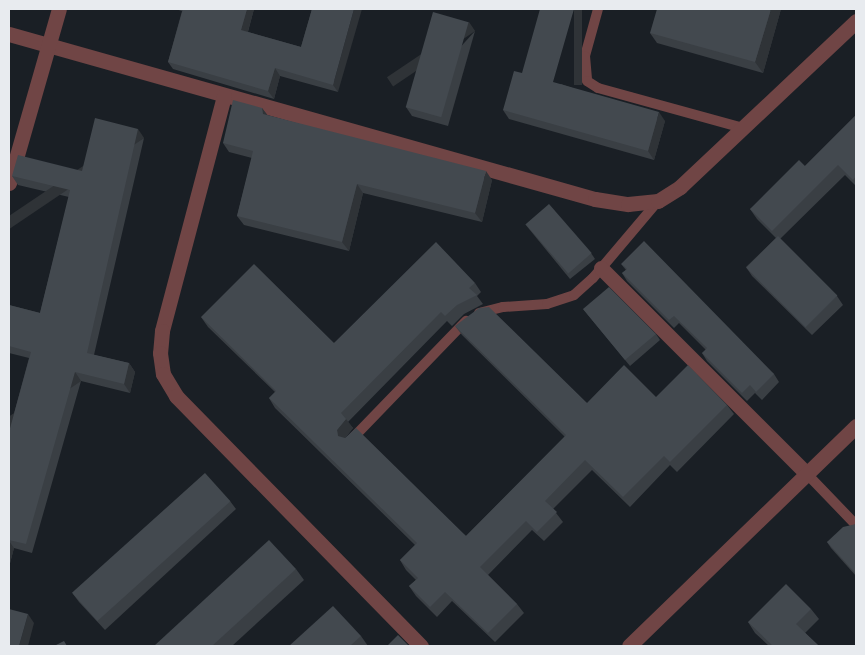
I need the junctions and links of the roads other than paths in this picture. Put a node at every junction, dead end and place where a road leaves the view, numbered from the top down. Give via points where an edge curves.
1 (59, 9) edge
2 (598, 9) edge
3 (856, 21) edge
4 (9, 34) edge
5 (49, 45) junction
6 (224, 96) junction
7 (743, 128) junction
8 (9, 183) edge
9 (658, 201) junction
10 (601, 268) junction
11 (856, 426) edge
12 (350, 441) edge
13 (807, 474) junction
14 (856, 525) edge
15 (422, 646) edge
16 (629, 646) edge

1 - 5 street
2 - 7 lane via 585,56 587,81 598,88
3 - 7 street
4 - 5 street
5 - 6 street
5 - 8 street
6 - 9 street via 596,199 628,204
6 - 15 street via 162,331 160,353 163,374 176,396
7 - 9 street via 680,188
9 - 10 lane
10 - 12 lane via 574,295 547,304 484,311 467,320
10 - 13 street
11 - 13 street
13 - 14 lane
13 - 16 street

